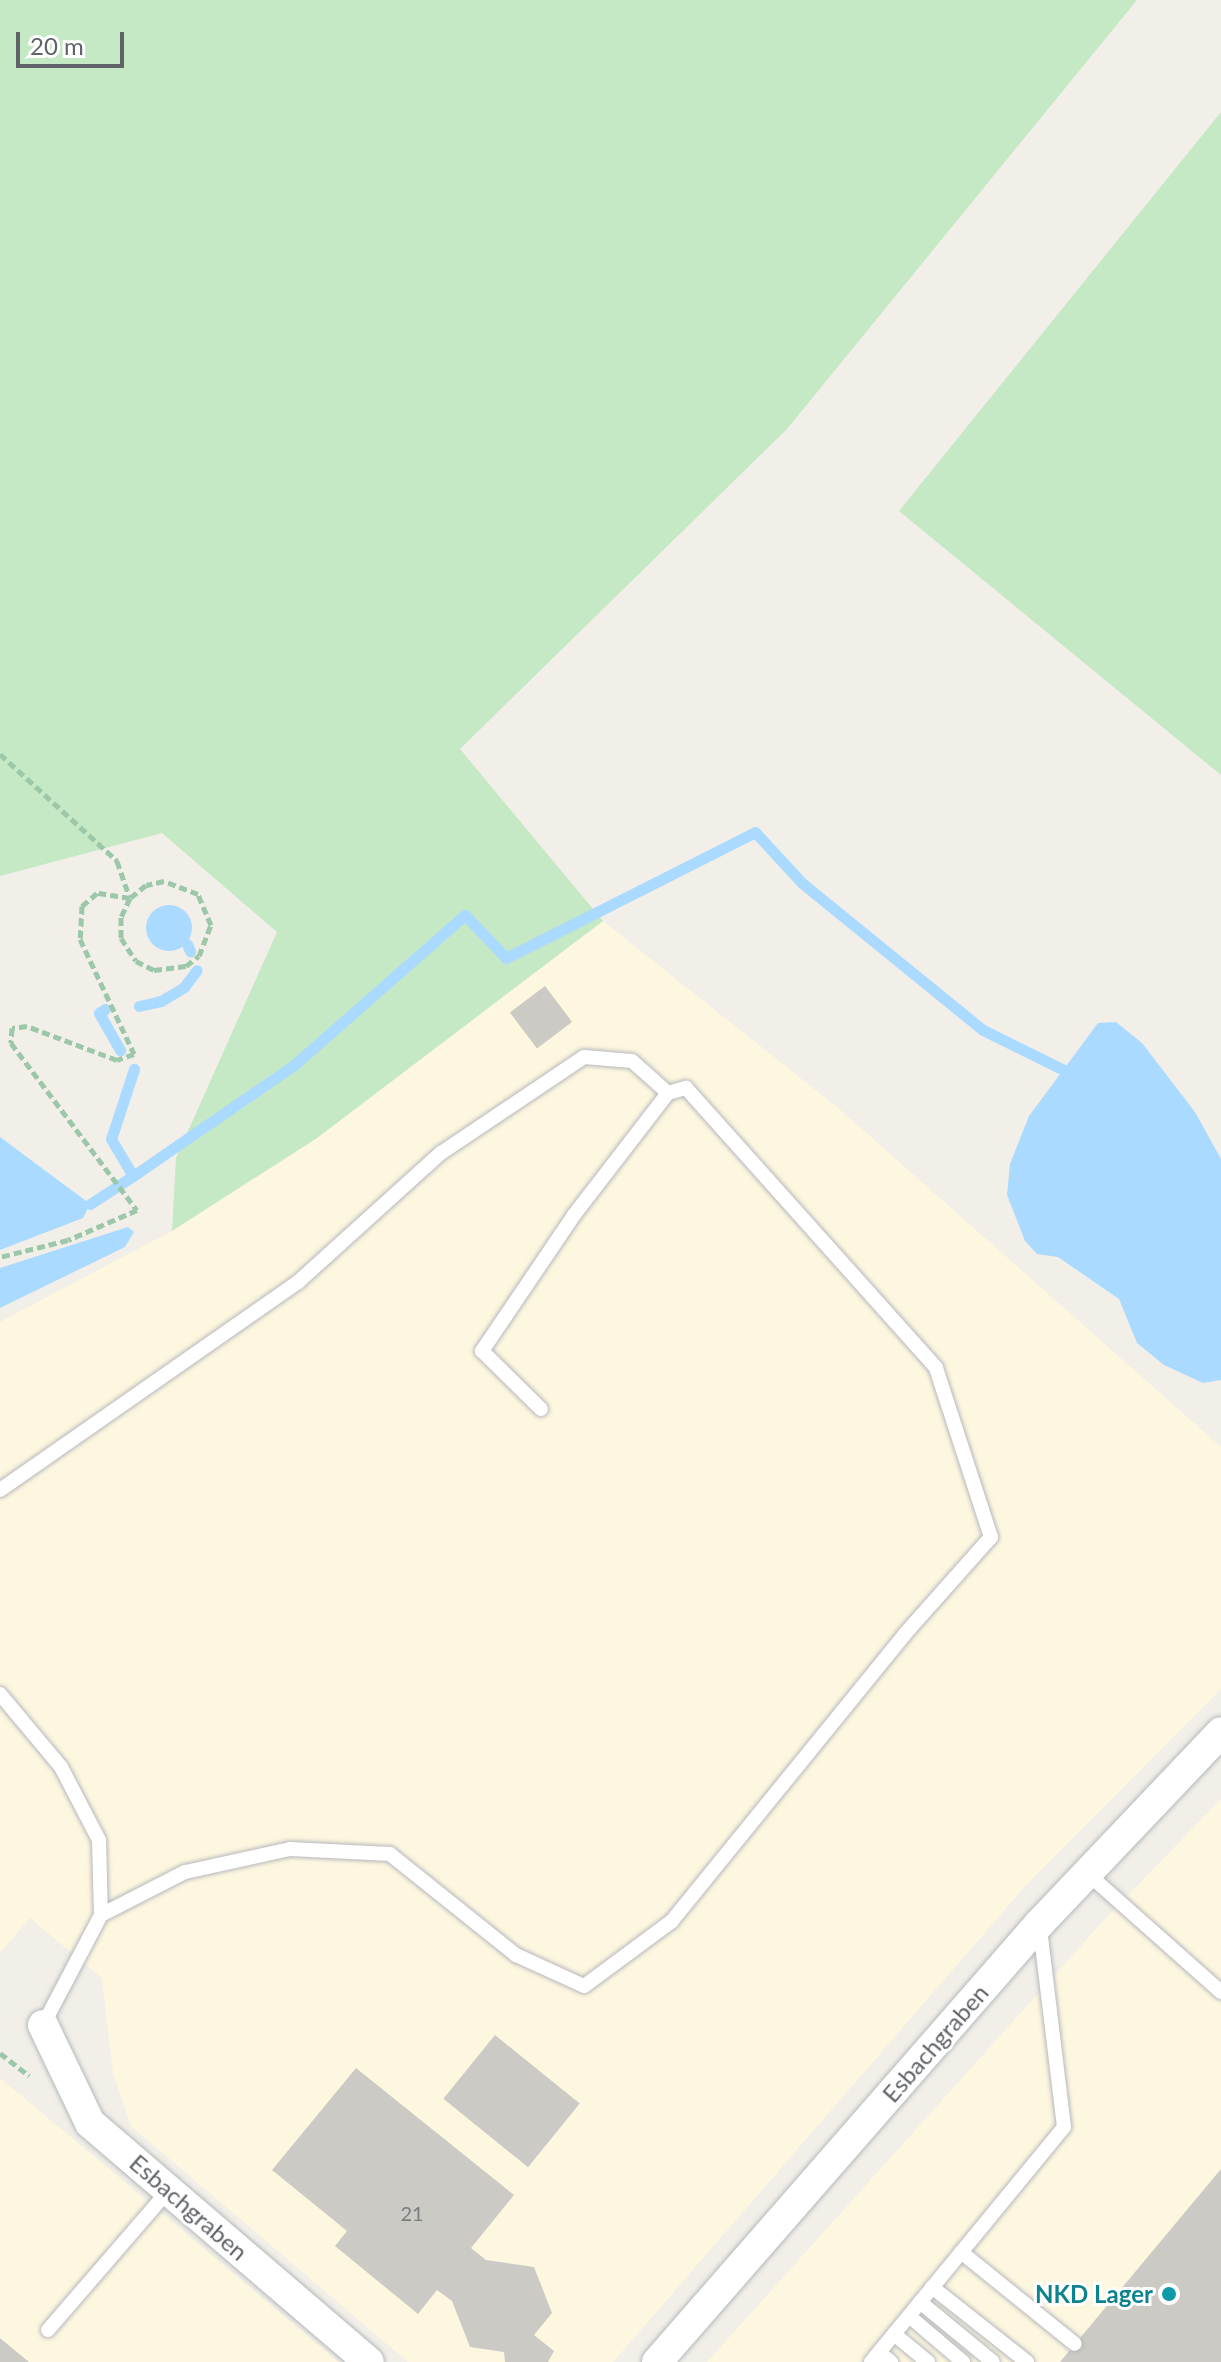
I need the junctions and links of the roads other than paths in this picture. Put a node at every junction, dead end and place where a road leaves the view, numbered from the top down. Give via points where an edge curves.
1 (668, 1093) junction
2 (541, 1409) dead end
3 (0, 1490) edge
4 (0, 1694) edge
5 (1217, 1743) edge
6 (1088, 1874) junction
7 (101, 1915) junction
8 (1040, 1923) junction
9 (1221, 1992) edge
10 (43, 2025) joint
11 (169, 2190) junction
12 (961, 2252) junction
13 (932, 2287) junction
14 (920, 2302) junction
15 (909, 2316) junction
16 (48, 2330) dead end
17 (894, 2334) junction
18 (1075, 2344) dead end
19 (875, 2357) edge
20 (369, 2362) edge
21 (657, 2362) edge
22 (891, 2362) edge
23 (928, 2362) edge
24 (963, 2362) edge
25 (993, 2362) edge
26 (1027, 2362) edge

1 - 2 lane via 574,1215 482,1351
1 - 3 lane via 632,1061 584,1057 441,1153 298,1282
1 - 7 lane via 686,1088 936,1368 991,1537 905,1634 672,1921 584,1986 516,1955 390,1854 290,1849 185,1872
4 - 7 lane via 61,1767 99,1840
5 - 6 street, Esbachgraben
6 - 8 street, Esbachgraben
6 - 9 lane
7 - 10 lane
8 - 12 lane via 1064,2127
8 - 21 street, Esbachgraben
10 - 11 street, Esbachgraben via 90,2123
11 - 16 lane
11 - 20 street, Esbachgraben
12 - 13 lane
12 - 18 lane
13 - 14 lane
13 - 26 lane
14 - 15 lane
14 - 25 lane
15 - 17 lane
15 - 24 lane
17 - 19 lane
17 - 23 lane
19 - 22 lane

